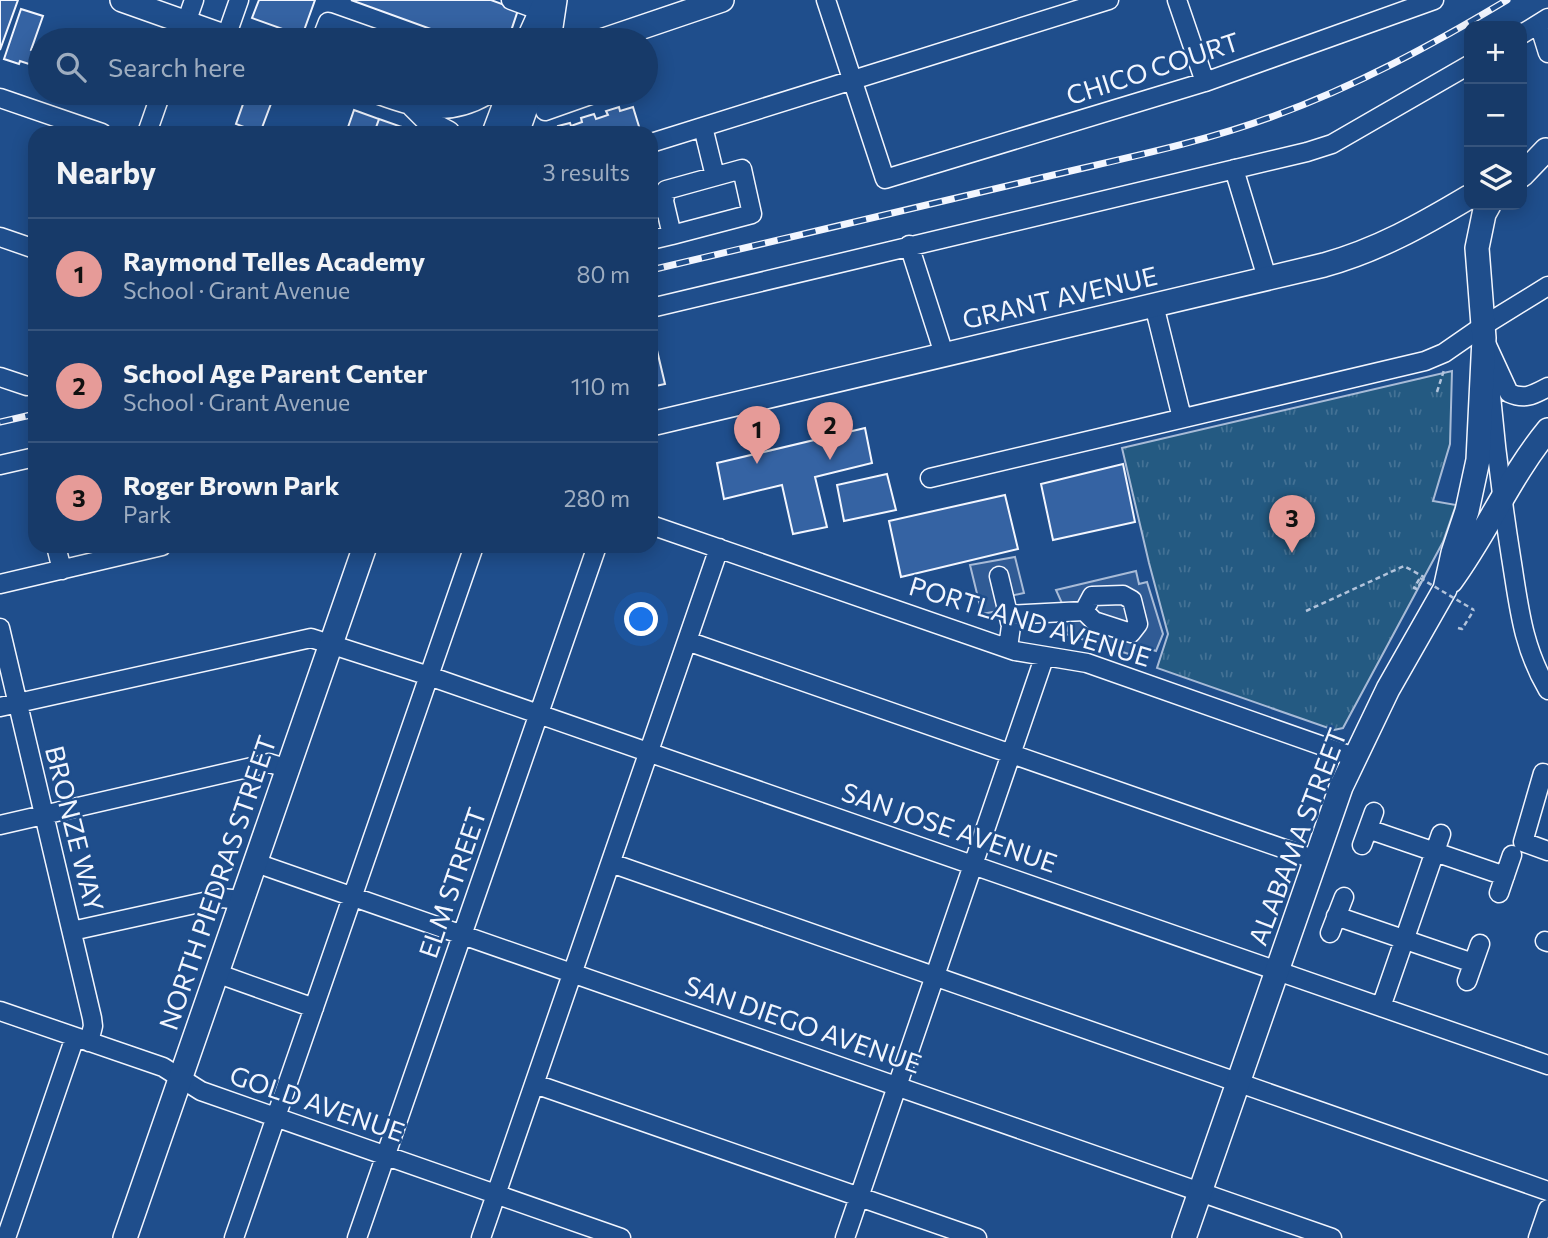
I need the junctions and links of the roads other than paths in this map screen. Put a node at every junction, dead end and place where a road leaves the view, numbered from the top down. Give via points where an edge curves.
1 (122, 0) edge
2 (194, 0) edge
3 (239, 0) edge
4 (511, 0) edge
5 (723, 0) edge
6 (826, 0) edge
7 (1109, 0) edge
8 (1177, 0) edge
9 (1434, 0) edge
10 (547, 4) edge
11 (692, 5) edge
12 (1544, 21) edge
13 (175, 28) edge
14 (184, 28) edge
15 (233, 28) edge
16 (326, 28) edge
17 (345, 28) edge
18 (534, 28) edge
19 (548, 28) edge
20 (634, 28) edge
21 (1527, 31) edge
22 (1548, 53) edge
23 (1464, 68) edge
24 (853, 82) junction
25 (1205, 82) junction
26 (0, 97) edge
27 (156, 105) edge
28 (413, 105) joint
29 (452, 105) edge
30 (504, 105) edge
31 (561, 105) edge
32 (529, 116) edge
33 (82, 126) edge
34 (149, 126) edge
35 (435, 126) edge
36 (497, 126) edge
37 (703, 127) junction
38 (658, 141) edge
39 (1547, 149) edge
40 (1527, 162) edge
41 (1234, 169) junction
42 (1527, 170) edge
43 (715, 176) junction
44 (1464, 200) edge
45 (658, 206) edge
46 (1486, 210) edge
47 (672, 235) junction
48 (0, 237) edge
49 (658, 238) edge
50 (909, 246) junction
51 (28, 247) edge
52 (1267, 278) junction
53 (1548, 286) edge
54 (1154, 305) junction
55 (658, 306) edge
56 (1483, 332) junction
57 (944, 354) junction
58 (0, 377) edge
59 (27, 386) dead end
60 (1548, 387) edge
61 (1182, 418) junction
62 (658, 422) edge
63 (1548, 430) edge
64 (28, 459) edge
65 (0, 465) edge
66 (930, 478) dead end
67 (1502, 500) junction
68 (658, 527) edge
69 (719, 548) junction
70 (58, 553) edge
71 (133, 553) edge
72 (363, 553) edge
73 (472, 553) edge
74 (595, 553) edge
75 (62, 570) junction
76 (999, 576) dead end
77 (1429, 581) junction
78 (0, 584) edge
79 (1084, 611) dead end
80 (1008, 615) junction
81 (0, 628) edge
82 (687, 641) junction
83 (332, 643) junction
84 (1008, 648) junction
85 (1044, 658) junction
86 (429, 676) junction
87 (1548, 690) edge
88 (9, 705) edge
89 (539, 714) junction
90 (649, 752) junction
91 (1011, 754) junction
92 (1354, 757) junction
93 (289, 769) junction
94 (1543, 774) dead end
95 (43, 815) junction
96 (0, 825) edge
97 (1368, 828) dead end
98 (1441, 834) dead end
99 (1548, 851) edge
100 (1435, 852) junction
101 (1512, 855) dead end
102 (1316, 860) junction
103 (256, 863) junction
104 (611, 863) junction
105 (973, 864) junction
106 (353, 896) junction
107 (1344, 897) dead end
108 (242, 900) junction
109 (72, 931) junction
110 (463, 934) junction
111 (1404, 939) junction
112 (1480, 944) dead end
113 (1473, 963) junction
114 (1278, 971) junction
115 (216, 973) junction
116 (573, 973) junction
117 (934, 976) junction
118 (1467, 981) dead end
119 (1381, 1007) junction
120 (314, 1008) junction
121 (0, 1011) edge
122 (82, 1039) junction
123 (1548, 1065) edge
124 (179, 1079) junction
125 (1238, 1083) junction
126 (535, 1084) junction
127 (897, 1086) junction
128 (276, 1117) junction
129 (386, 1156) junction
130 (1548, 1191) edge
131 (1200, 1192) junction
132 (496, 1194) junction
133 (859, 1197) junction
134 (1548, 1209) edge
135 (6, 1238) edge
136 (125, 1238) edge
137 (234, 1238) edge
138 (357, 1238) edge
139 (481, 1238) edge
140 (621, 1238) edge
141 (845, 1238) edge
142 (977, 1238) edge
143 (1184, 1238) edge
144 (1332, 1238) edge
145 (1538, 1238) edge

1 - 13 main road
2 - 14 street
3 - 15 street
4 - 10 street
5 - 11 main road
6 - 24 street
7 - 24 street
8 - 25 street
9 - 25 street, CHICO COURT
10 - 18 main road
10 - 19 main road
11 - 20 main road
12 - 21 street
12 - 22 street
16 - 17 street via 328,22
23 - 41 street via 1332,144
24 - 25 street, CHICO COURT via 885,179
24 - 37 street
26 - 33 street
27 - 34 street
28 - 29 main road
28 - 35 main road
30 - 36 main road
31 - 32 street
37 - 38 street
37 - 43 street
39 - 40 main road
39 - 42 main road
41 - 50 street
41 - 52 street
43 - 45 street via 666,190
43 - 47 street via 742,169 752,214
44 - 52 main road, GRANT AVENUE via 1378,248
45 - 47 street
46 - 56 main road, ALABAMA STREET via 1477,248
47 - 49 street
48 - 51 street
50 - 55 street
50 - 57 street
52 - 54 main road, GRANT AVENUE
53 - 56 street
54 - 57 main road, GRANT AVENUE
54 - 61 street
56 - 60 street via 1509,393 1524,398
56 - 61 street via 1426,361
56 - 67 street, ALABAMA STREET
56 - 77 main road, ALABAMA STREET via 1478,460 1467,511 1453,553
57 - 62 main road, GRANT AVENUE
58 - 59 street
61 - 66 street
63 - 67 main road
64 - 65 street
67 - 77 main road via 1472,552
67 - 87 street, ALABAMA STREET via 1519,614 1536,670
68 - 69 street, PORTLAND AVENUE
69 - 82 street
69 - 84 street, PORTLAND AVENUE
70 - 75 street
71 - 75 street
72 - 83 main road, NORTH PIEDRAS STREET
73 - 86 street
74 - 89 street, ELM STREET
75 - 78 street
76 - 80 street
77 - 92 main road, ALABAMA STREET via 1388,690
79 - 80 street
80 - 84 street
81 - 88 street, BRONZE WAY
82 - 90 street
82 - 91 street
83 - 86 street, SAN JOSE AVENUE
83 - 88 street, SAN JOSE AVENUE via 311,638
83 - 93 main road, NORTH PIEDRAS STREET
84 - 85 street, PORTLAND AVENUE
85 - 91 street
85 - 92 street, PORTLAND AVENUE via 1087,663
86 - 89 street, SAN JOSE AVENUE
86 - 106 street
88 - 95 street, BRONZE WAY
89 - 90 street, SAN JOSE AVENUE
89 - 110 street, ELM STREET
90 - 104 street
90 - 105 street, SAN JOSE AVENUE
91 - 102 street
91 - 105 street
92 - 102 main road, ALABAMA STREET
93 - 95 street via 269,763
93 - 103 main road, NORTH PIEDRAS STREET
94 - 99 street via 1523,842
95 - 96 street
95 - 109 street, BRONZE WAY
97 - 100 street
98 - 100 street
100 - 101 street via 1502,885
100 - 111 street
102 - 114 main road, ALABAMA STREET
103 - 106 street, SAN DIEGO AVENUE
103 - 108 main road, NORTH PIEDRAS STREET
104 - 116 street
104 - 117 street
105 - 114 street, SAN JOSE AVENUE
105 - 117 street
106 - 110 street, SAN DIEGO AVENUE
106 - 120 street
107 - 111 street via 1333,925
108 - 109 street via 222,898
108 - 115 main road, NORTH PIEDRAS STREET
109 - 122 street, BRONZE WAY via 93,1026
110 - 116 street, SAN DIEGO AVENUE
110 - 129 street, ELM STREET
111 - 113 street
111 - 119 street
112 - 113 street
113 - 118 street
114 - 119 street, SAN JOSE AVENUE
114 - 125 main road, ALABAMA STREET
115 - 120 street
115 - 124 main road, NORTH PIEDRAS STREET
116 - 126 street
116 - 127 street, SAN DIEGO AVENUE
117 - 125 street
117 - 127 street
119 - 123 street, SAN JOSE AVENUE
120 - 128 street
121 - 122 street, GOLD AVENUE
122 - 124 street, GOLD AVENUE via 163,1067
122 - 135 street, BRONZE WAY
124 - 128 street, GOLD AVENUE
124 - 136 main road, NORTH PIEDRAS STREET
125 - 130 street
125 - 131 main road, ALABAMA STREET
126 - 132 street
126 - 133 street
127 - 131 street, SAN DIEGO AVENUE
127 - 133 street
128 - 129 street, GOLD AVENUE
128 - 137 street
129 - 132 street, GOLD AVENUE
129 - 138 street, ELM STREET
131 - 143 main road, ALABAMA STREET
131 - 144 street, SAN DIEGO AVENUE
132 - 139 street
132 - 140 street, GOLD AVENUE
133 - 141 street
133 - 142 street
134 - 145 street

